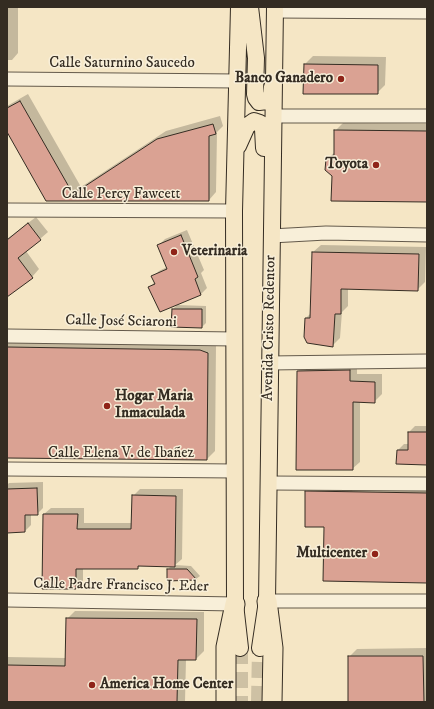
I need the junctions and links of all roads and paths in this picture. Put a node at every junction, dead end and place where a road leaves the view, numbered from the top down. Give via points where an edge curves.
1 (239, 7) edge
2 (250, 7) edge
3 (274, 9) edge
4 (427, 12) edge
5 (274, 74) junction
6 (7, 79) edge
7 (237, 81) junction
8 (273, 116) junction
9 (427, 116) edge
10 (235, 154) junction
11 (7, 210) edge
12 (234, 211) junction
13 (427, 235) edge
14 (271, 236) junction
15 (271, 255) junction
16 (7, 336) edge
17 (235, 339) junction
18 (427, 361) edge
19 (269, 362) junction
20 (7, 469) edge
21 (235, 471) junction
22 (269, 483) junction
23 (427, 484) edge
24 (7, 600) edge
25 (267, 601) junction
26 (427, 601) edge
27 (235, 604) junction
28 (240, 648) tunnel mouth
29 (260, 648) tunnel mouth
30 (226, 702) edge
31 (272, 702) edge

1 - 7 main road
2 - 5 main road via 256,58 256,94 259,102 268,101
3 - 4 street
3 - 5 main road, Avenida Cristo Redentor
5 - 8 main road, Avenida Cristo Redentor
6 - 7 street, Calle Saturnino Saucedo
7 - 10 main road
8 - 9 street
8 - 14 main road, Avenida Cristo Redentor
10 - 12 main road
10 - 15 main road via 247,126 254,121 260,123 265,140 264,203
11 - 12 street, Calle Percy Fawcett
12 - 17 main road
13 - 14 street via 326,233
14 - 15 main road, Avenida Cristo Redentor
15 - 19 main road, Avenida Cristo Redentor
16 - 17 street, Calle José Sciaroni
17 - 21 main road
18 - 19 street
19 - 22 main road, Avenida Cristo Redentor
20 - 21 street, Calle Elena V. de Ibañez
21 - 27 main road
22 - 23 street
22 - 25 main road, Avenida Cristo Redentor
24 - 27 street, Calle Padre Francisco J. Eder
25 - 26 street
25 - 29 main road, Avenida Cristo Redentor
25 - 31 highway via 273,648
27 - 28 main road
27 - 30 highway via 226,647

